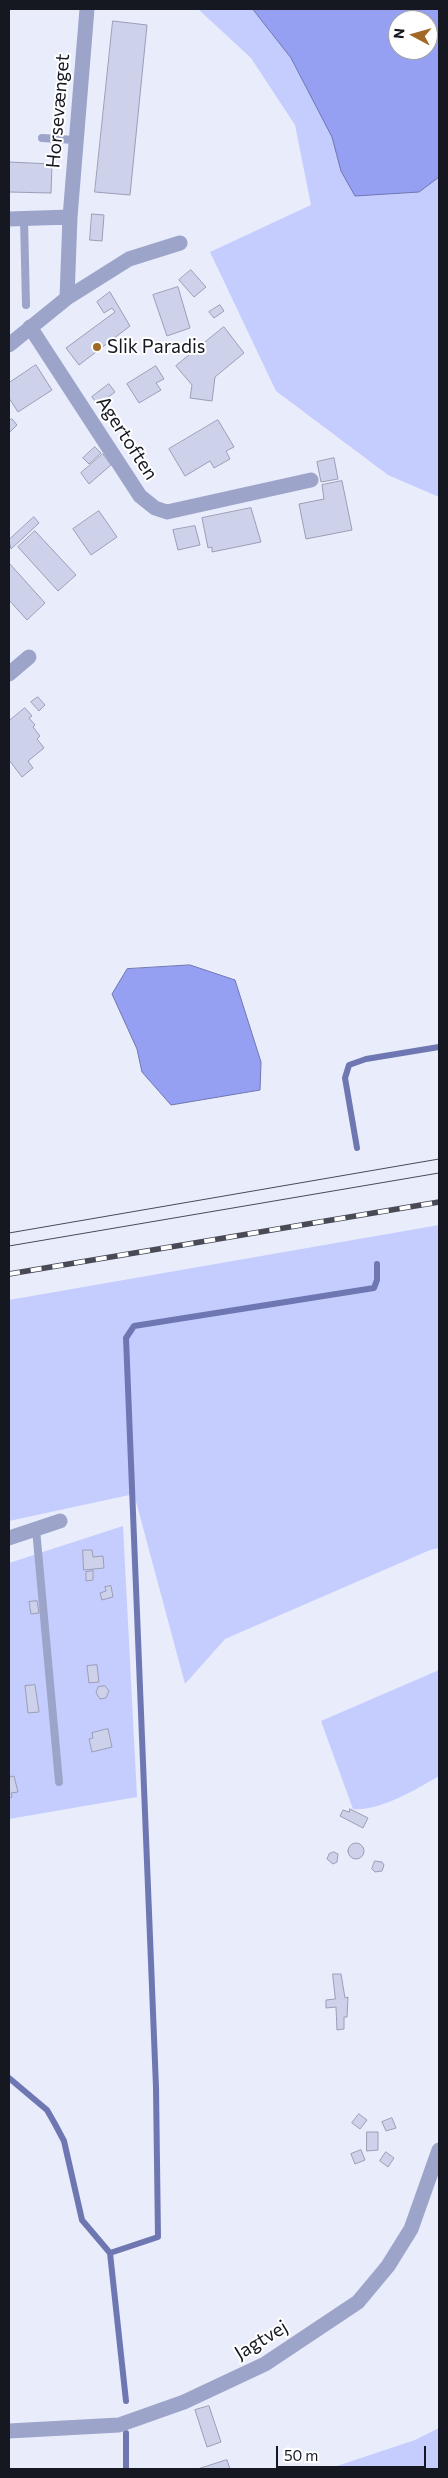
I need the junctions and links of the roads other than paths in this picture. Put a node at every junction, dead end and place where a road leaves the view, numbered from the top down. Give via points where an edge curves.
1 (87, 9) edge
2 (42, 138) dead end
3 (75, 140) junction
4 (70, 217) junction
5 (9, 219) edge
6 (24, 219) junction
7 (180, 243) dead end
8 (67, 298) junction
9 (26, 305) dead end
10 (30, 327) junction
11 (9, 345) edge
12 (311, 480) dead end
13 (29, 658) dead end
14 (9, 674) edge
15 (60, 1521) dead end
16 (36, 1529) junction
17 (9, 1538) edge
18 (58, 1782) dead end
19 (439, 2150) edge
20 (9, 2431) edge

1 - 3 street, Horsevænget
2 - 3 lane
3 - 4 street, Horsevænget
4 - 6 street
4 - 8 street, Horsevænget
5 - 6 street
6 - 9 lane
7 - 8 street via 129,260
8 - 10 street
10 - 11 street
10 - 12 street, Agertoften via 140,496 155,508 167,512
13 - 14 street
15 - 16 street
16 - 17 street
16 - 18 lane
19 - 20 street, Jagtvej via 411,2229 388,2266 358,2302 265,2364 184,2402 119,2425

